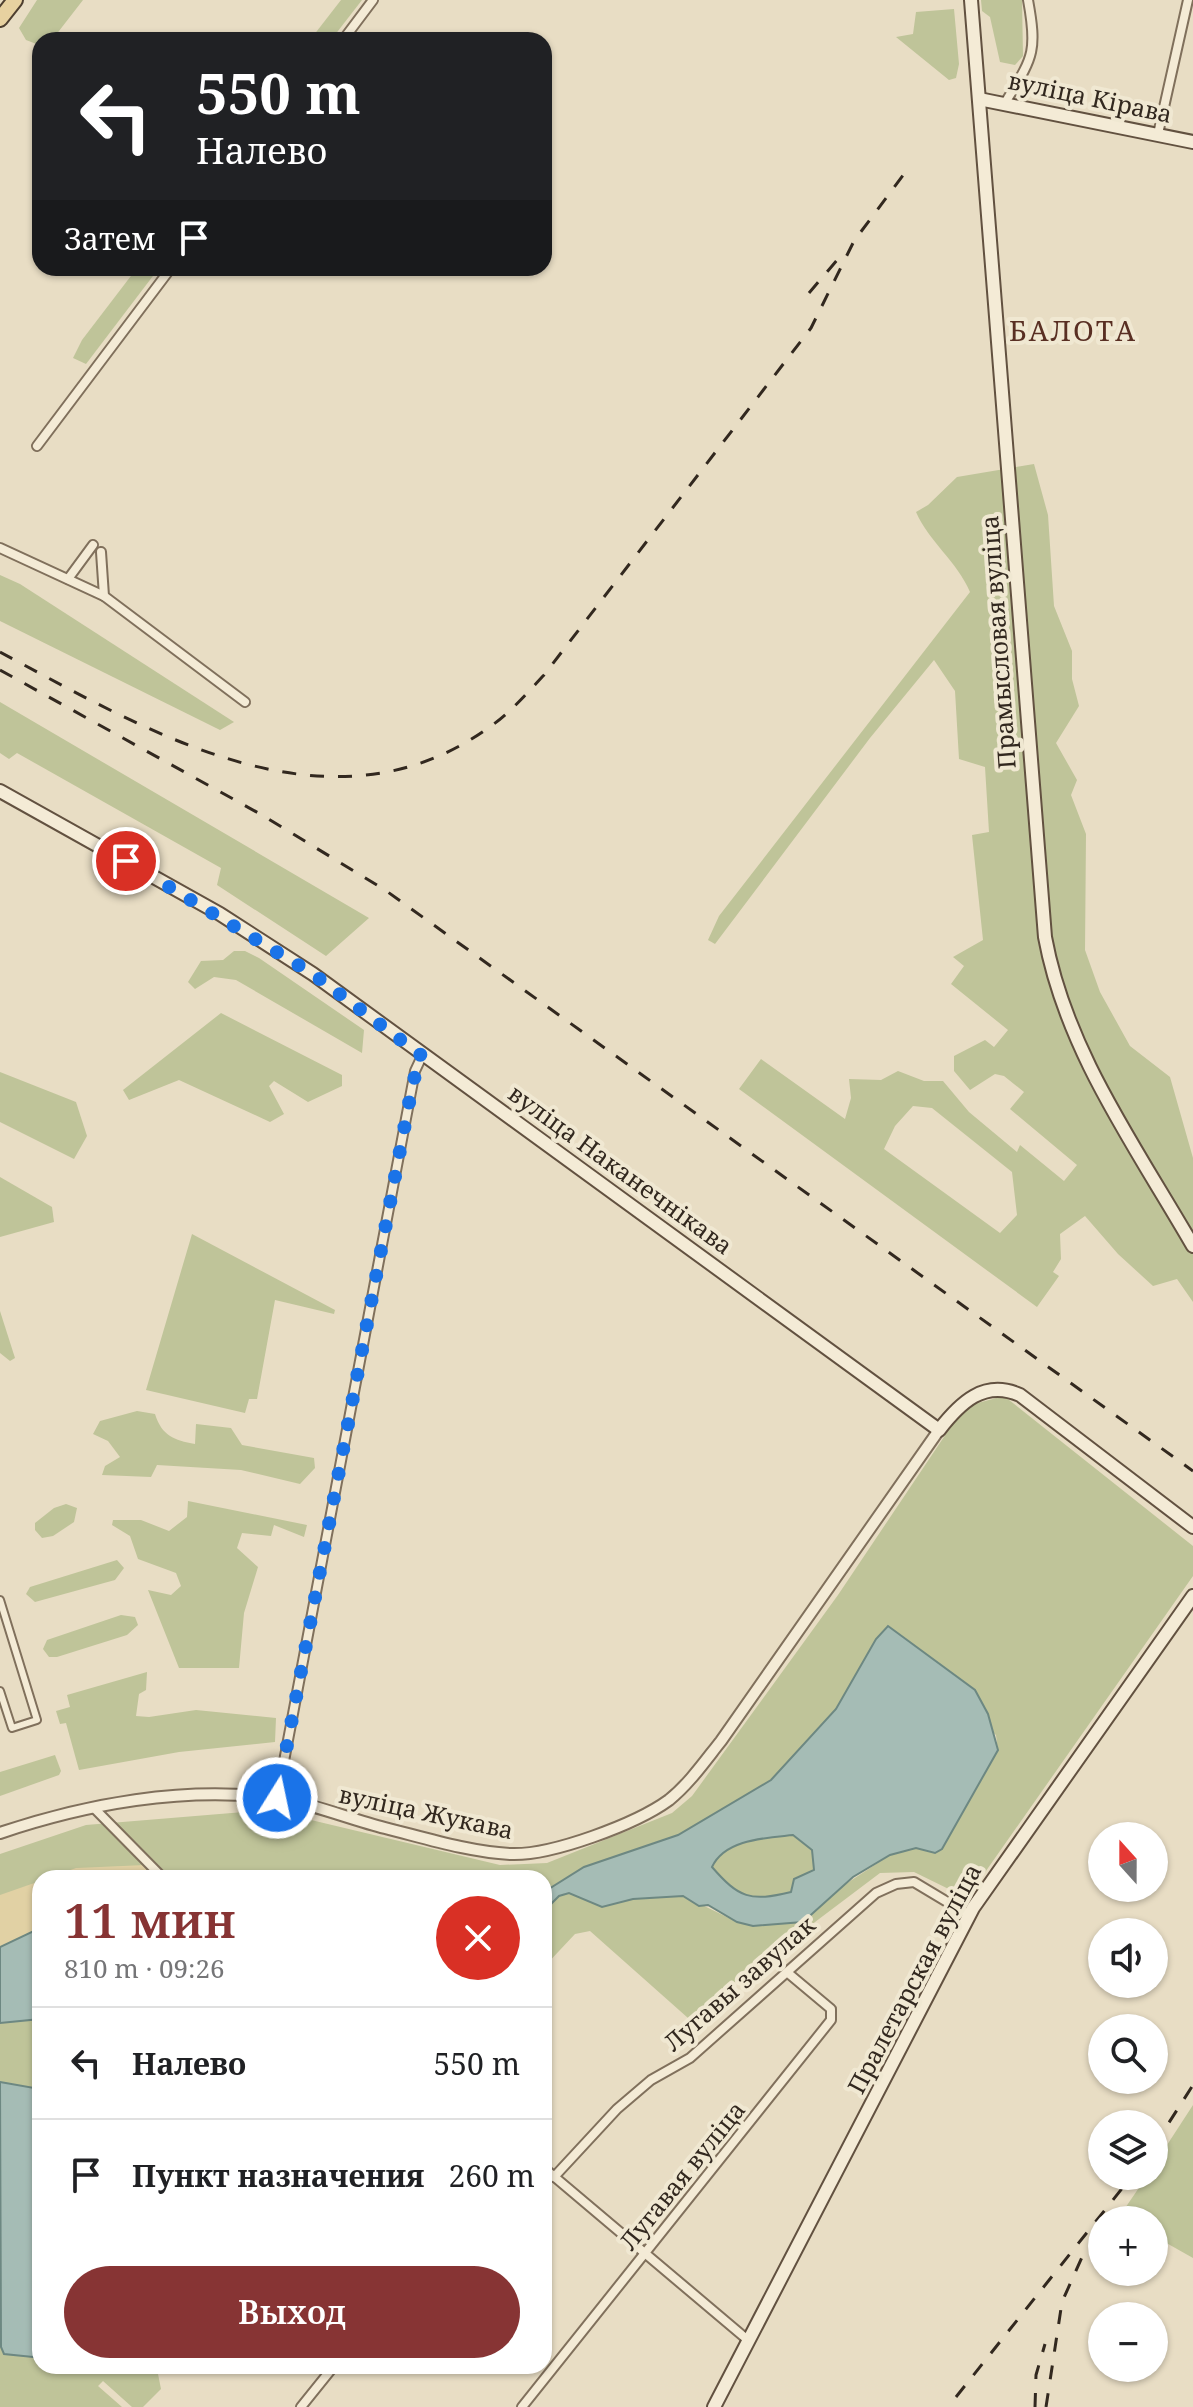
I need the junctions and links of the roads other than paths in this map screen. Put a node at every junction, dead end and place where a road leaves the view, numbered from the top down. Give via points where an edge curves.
1 (15, 0) edge
2 (373, 0) edge
3 (971, 0) edge
4 (1028, 0) edge
5 (1188, 0) edge
6 (0, 19) edge
7 (349, 32) edge
8 (979, 99) junction
9 (1005, 103) junction
10 (1158, 134) junction
11 (1193, 142) edge
12 (165, 276) edge
13 (37, 446) dead end
14 (93, 545) dead end
15 (0, 548) edge
16 (101, 552) dead end
17 (68, 579) junction
18 (104, 596) junction
19 (245, 702) dead end
20 (0, 791) edge
21 (422, 1056) junction
22 (1193, 1246) edge
23 (939, 1430) junction
24 (1193, 1527) edge
25 (1193, 1596) edge
26 (0, 1600) edge
27 (0, 1691) edge
28 (277, 1798) junction
29 (94, 1808) junction
30 (0, 1833) edge
31 (155, 1870) edge
32 (969, 1915) junction
33 (788, 1973) junction
34 (554, 2177) joint
35 (646, 2254) junction
36 (749, 2341) junction
37 (552, 2370) edge
38 (328, 2374) edge
39 (549, 2374) edge
40 (301, 2407) edge
41 (522, 2407) edge
42 (714, 2407) edge

1 - 6 main road
2 - 7 street
3 - 8 main road, Прамысловая вуліца
4 - 9 street via 1035,40 1031,58
5 - 10 street
8 - 9 main road, вуліца Кірава
8 - 22 main road, Прамысловая вуліца via 1038,878 1053,982 1080,1051
9 - 10 main road, вуліца Кірава
10 - 11 main road, вуліца Кірава
12 - 13 street
14 - 17 street
15 - 17 street
16 - 18 street
17 - 18 street
18 - 19 street
20 - 21 main road, вуліца Наканечнікава via 220,914 313,974
21 - 23 main road, вуліца Наканечнікава
21 - 28 street
23 - 24 main road via 971,1396 1006,1389
23 - 28 street, вуліца Жукава via 721,1741 686,1783 655,1809 546,1850 513,1854 386,1828
25 - 32 main road, Пралетарская вуліца
26 - 27 street via 37,1720 12,1728
28 - 29 street, вуліца Жукава via 191,1795
29 - 30 street, вуліца Жукава
29 - 31 street
32 - 33 street, Лугавы завулак via 914,1882 896,1884 876,1893
32 - 36 main road, Пралетарская вуліца
33 - 34 street, Лугавы завулак via 690,2058 651,2080 617,2109
33 - 35 street, Лугавая вуліца via 831,2009 831,2020
34 - 35 street
35 - 36 street
35 - 37 street, Лугавая вуліца
36 - 42 main road, Пралетарская вуліца
38 - 40 street
39 - 41 street, Лугавая вуліца

